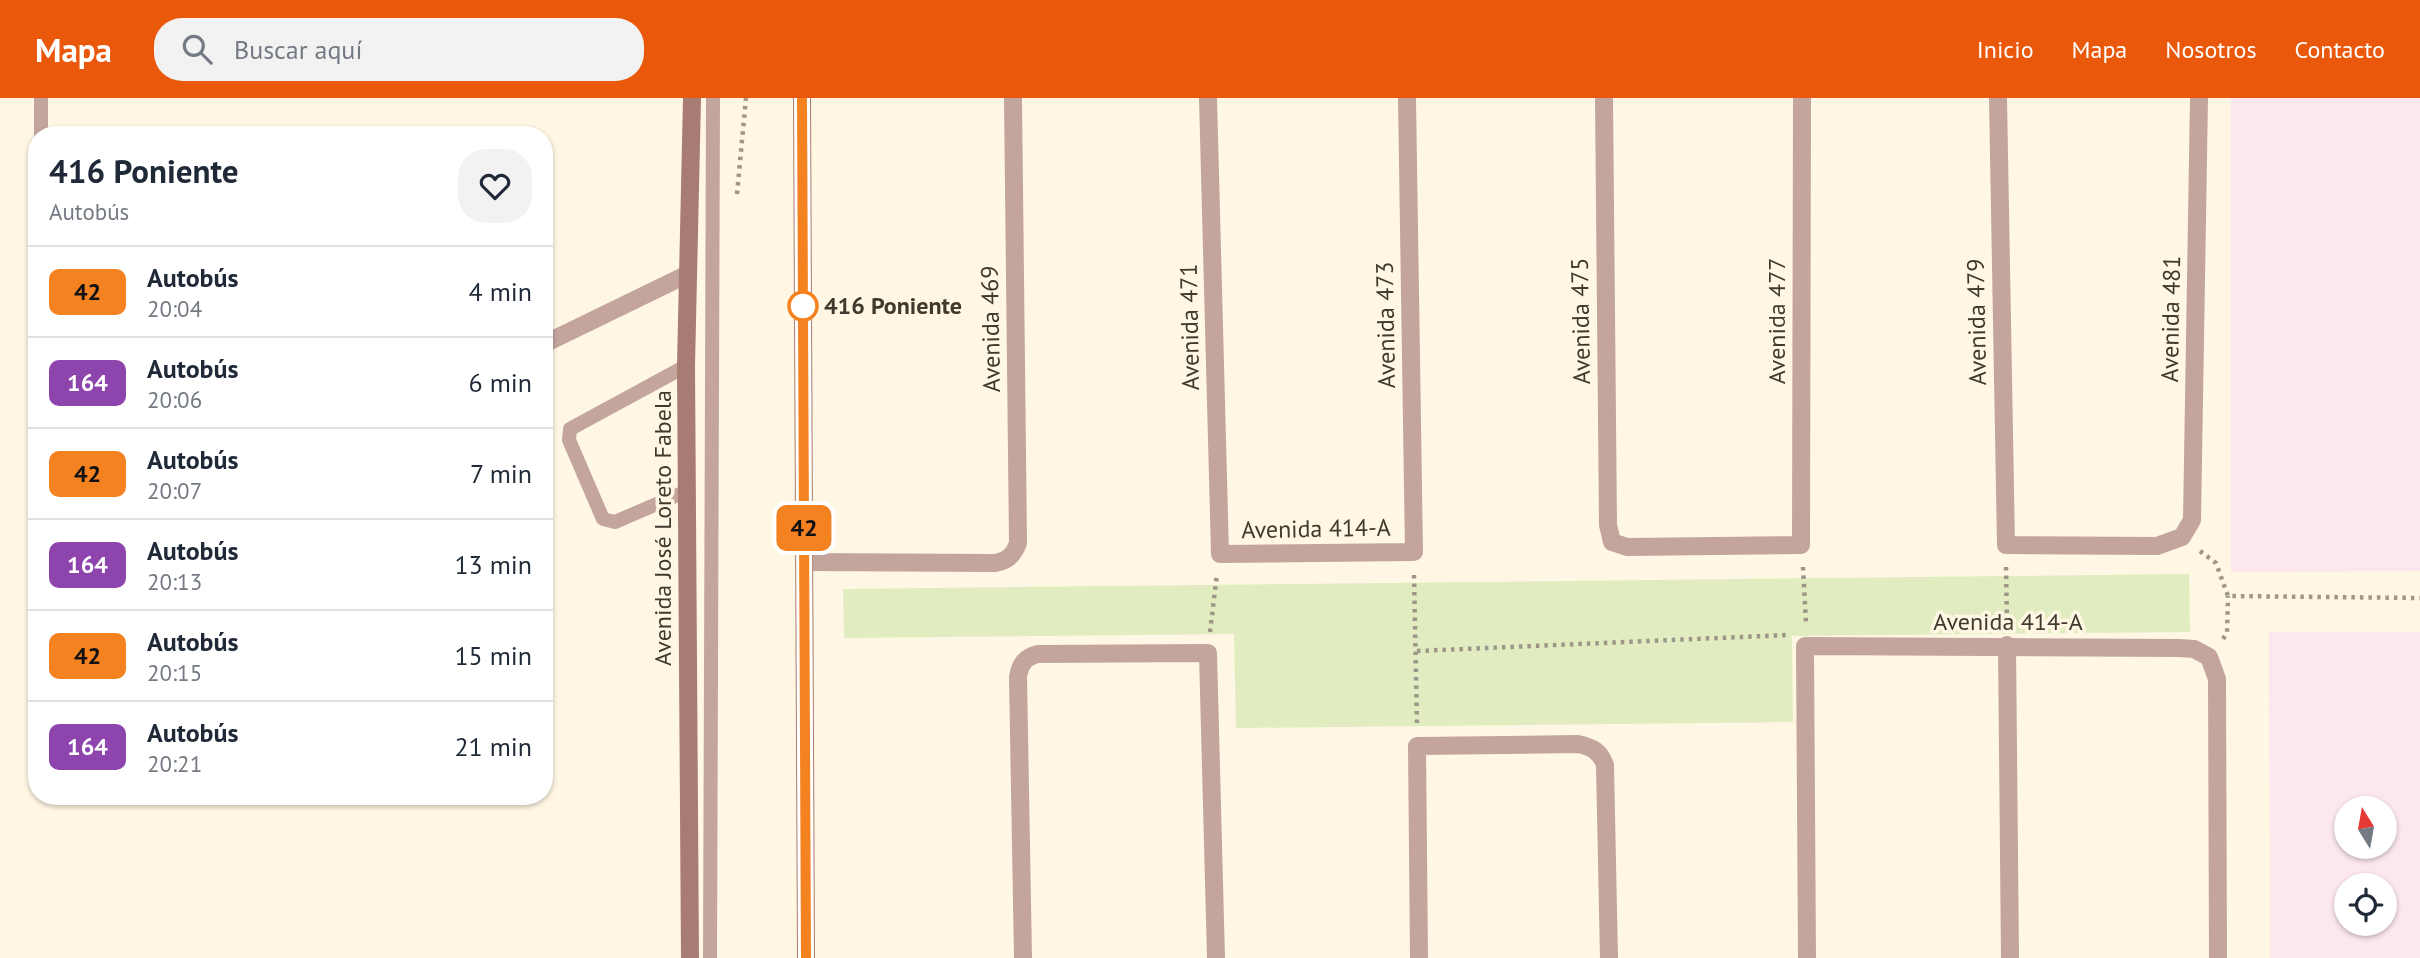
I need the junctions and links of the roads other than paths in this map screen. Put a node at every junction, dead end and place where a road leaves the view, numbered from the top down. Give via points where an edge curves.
1 (41, 98) edge
2 (692, 98) edge
3 (713, 98) edge
4 (802, 98) edge
5 (1013, 98) edge
6 (1208, 98) edge
7 (1407, 98) edge
8 (1604, 98) edge
9 (1802, 98) edge
10 (1998, 98) edge
11 (2199, 98) edge
12 (41, 126) edge
13 (688, 274) junction
14 (553, 340) edge
15 (686, 366) junction
16 (687, 491) junction
17 (2182, 537) joint
18 (1801, 545) joint
19 (1414, 552) joint
20 (1220, 554) joint
21 (804, 562) junction
22 (2007, 645) junction
23 (690, 958) edge
24 (710, 958) edge
25 (806, 958) edge
26 (1023, 958) edge
27 (1216, 958) edge
28 (1419, 958) edge
29 (1609, 958) edge
30 (1807, 958) edge
31 (2010, 958) edge
32 (2218, 958) edge

1 - 12 lane
2 - 13 main road, Avenida José Loreto Fabela
3 - 24 lane
4 - 21 main road
5 - 21 street, Avenida 469 via 1018,543 1011,557 995,563
6 - 20 street, Avenida 471
7 - 19 street, Avenida 473
8 - 18 street, Avenida 475 via 1608,525 1612,542 1627,547
9 - 18 street, Avenida 477
10 - 17 street, Avenida 479 via 2006,545 2157,546
11 - 17 street, Avenida 481 via 2192,520
13 - 14 street
13 - 15 main road, Avenida José Loreto Fabela
15 - 16 main road, Avenida José Loreto Fabela
15 - 16 lane via 570,429 569,440 603,519 615,522
16 - 23 main road, Avenida José Loreto Fabela
19 - 20 street, Avenida 414-A
21 - 25 main road
22 - 30 street, Avenida 414-A via 1806,640
22 - 31 street
22 - 32 street, Avenida 414-A via 2179,648 2208,657 2217,679
26 - 27 street via 1018,677 1024,660 1038,654 1208,653
28 - 29 street via 1417,746 1578,744 1597,751 1605,765

